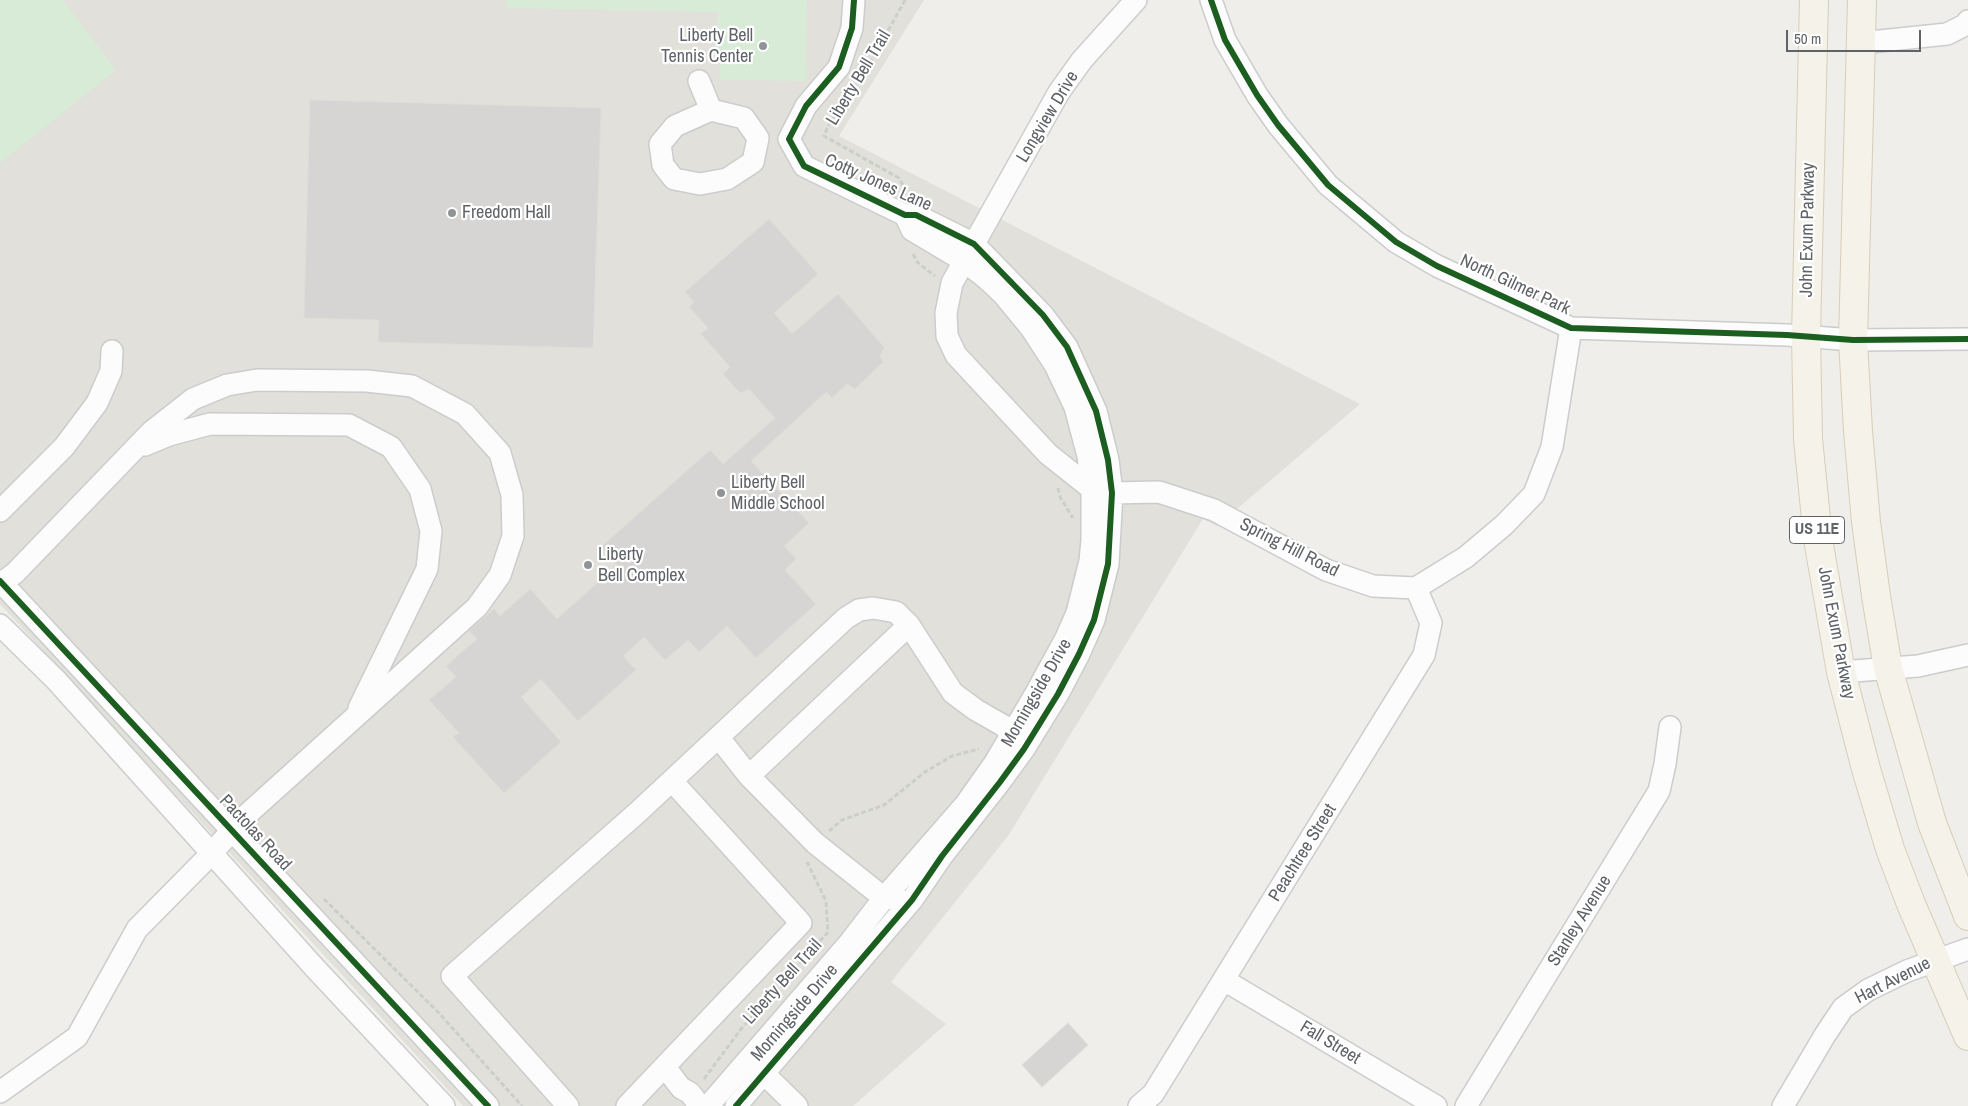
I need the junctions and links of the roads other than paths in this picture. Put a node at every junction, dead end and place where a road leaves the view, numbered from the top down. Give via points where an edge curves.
1 (854, 0) edge
2 (1136, 0) edge
3 (1211, 0) edge
4 (1814, 0) edge
5 (1862, 0) edge
6 (1968, 21) edge
7 (1861, 43) junction
8 (699, 81) dead end
9 (711, 110) junction
10 (758, 138) junction
11 (789, 139) junction
12 (969, 252) junction
13 (1571, 328) junction
14 (1806, 336) junction
15 (1968, 339) edge
16 (1854, 340) junction
17 (112, 351) dead end
18 (132, 451) junction
19 (1102, 491) junction
20 (0, 511) edge
21 (1, 582) edge
22 (1416, 588) junction
23 (0, 625) edge
24 (909, 625) junction
25 (1968, 656) edge
26 (1888, 668) junction
27 (1841, 672) junction
28 (355, 717) junction
29 (1670, 727) dead end
30 (1013, 736) junction
31 (719, 738) junction
32 (749, 776) junction
33 (672, 781) junction
34 (232, 830) junction
35 (212, 853) junction
36 (884, 898) junction
37 (912, 900) junction
38 (1968, 916) edge
39 (1968, 949) edge
40 (1935, 960) junction
41 (1224, 980) junction
42 (1968, 1036) edge
43 (757, 1066) junction
44 (665, 1067) junction
45 (0, 1092) edge
46 (695, 1099) edge
47 (444, 1106) edge
48 (488, 1106) edge
49 (568, 1106) edge
50 (628, 1106) edge
51 (708, 1106) edge
52 (736, 1106) edge
53 (797, 1106) edge
54 (1139, 1106) edge
55 (1436, 1106) edge
56 (1466, 1106) edge
57 (1783, 1106) edge

1 - 11 street via 852,28 839,67 806,106
2 - 12 street, Longview Drive via 1058,92
3 - 13 street, North Gilmer Park via 1225,40 1257,94 1278,126 1328,185 1396,242 1437,266
4 - 14 main road, John Exum Parkway / US 11E
5 - 7 main road, US 11E
6 - 7 street via 1947,34
7 - 16 main road, US 11E
8 - 9 street
9 - 10 street via 744,118
9 - 10 street via 675,126 660,144 663,164 674,179 700,184 727,179 753,162
10 - 11 street
11 - 12 street, Cotty Jones Lane via 804,166 905,215 916,215
12 - 19 street, Morningside Drive via 1043,315 1067,346 1096,411 1108,460
12 - 19 street, Longview Drive via 952,284 946,314 948,336 956,355 1048,454
13 - 14 street, North Gilmer Park
13 - 22 street via 1552,447 1534,494 1466,557
14 - 16 street, North Gilmer Park
14 - 27 main road, John Exum Parkway / US 11E via 1808,439 1818,539
15 - 16 street, North Gilmer Park
16 - 26 main road, US 11E via 1866,522
17 - 20 street via 110,371 97,403 64,447
18 - 21 street via 15,573
18 - 28 street via 169,435 210,424 349,426 391,447 420,489 431,531 427,569
18 - 28 street via 193,399 227,385 257,380 367,381 412,386 465,414 500,453 512,495 513,536 500,575 478,607
19 - 22 street, Spring Hill Road via 1159,492 1214,510 1326,570 1373,586
19 - 30 street, Morningside Drive via 1108,564 1094,620 1058,694
21 - 34 street, Pactolas Road
22 - 41 street, Peachtree Street via 1431,623 1424,655
23 - 35 street via 56,680
24 - 30 street via 953,693
24 - 31 street via 896,612 873,608 859,610 846,618
24 - 32 street
25 - 26 street
26 - 27 street
26 - 38 main road, US 11E via 1932,823
27 - 40 main road, John Exum Parkway / US 11E via 1890,849
28 - 34 street
29 - 56 street, Stanley Avenue via 1659,791
30 - 36 street, Morningside Drive via 964,805
30 - 37 street, Morningside Drive via 1000,782
31 - 32 street
31 - 33 street
32 - 36 street via 815,843
33 - 44 street via 801,923
33 - 49 street via 452,976
34 - 35 street
34 - 48 street, Pactolas Road
35 - 45 street via 137,928 77,1037
35 - 47 street
36 - 37 street
36 - 43 street, Morningside Drive
37 - 43 street, Morningside Drive
39 - 40 street, Hart Avenue
40 - 42 main road, John Exum Parkway / US 11E
40 - 57 street, Hart Avenue via 1868,990 1843,1008
41 - 54 street, Peachtree Street via 1153,1094
41 - 55 street, Fall Street
43 - 51 street, Morningside Drive
43 - 52 street, Morningside Drive
43 - 53 street
44 - 46 street via 681,1088
44 - 50 street

